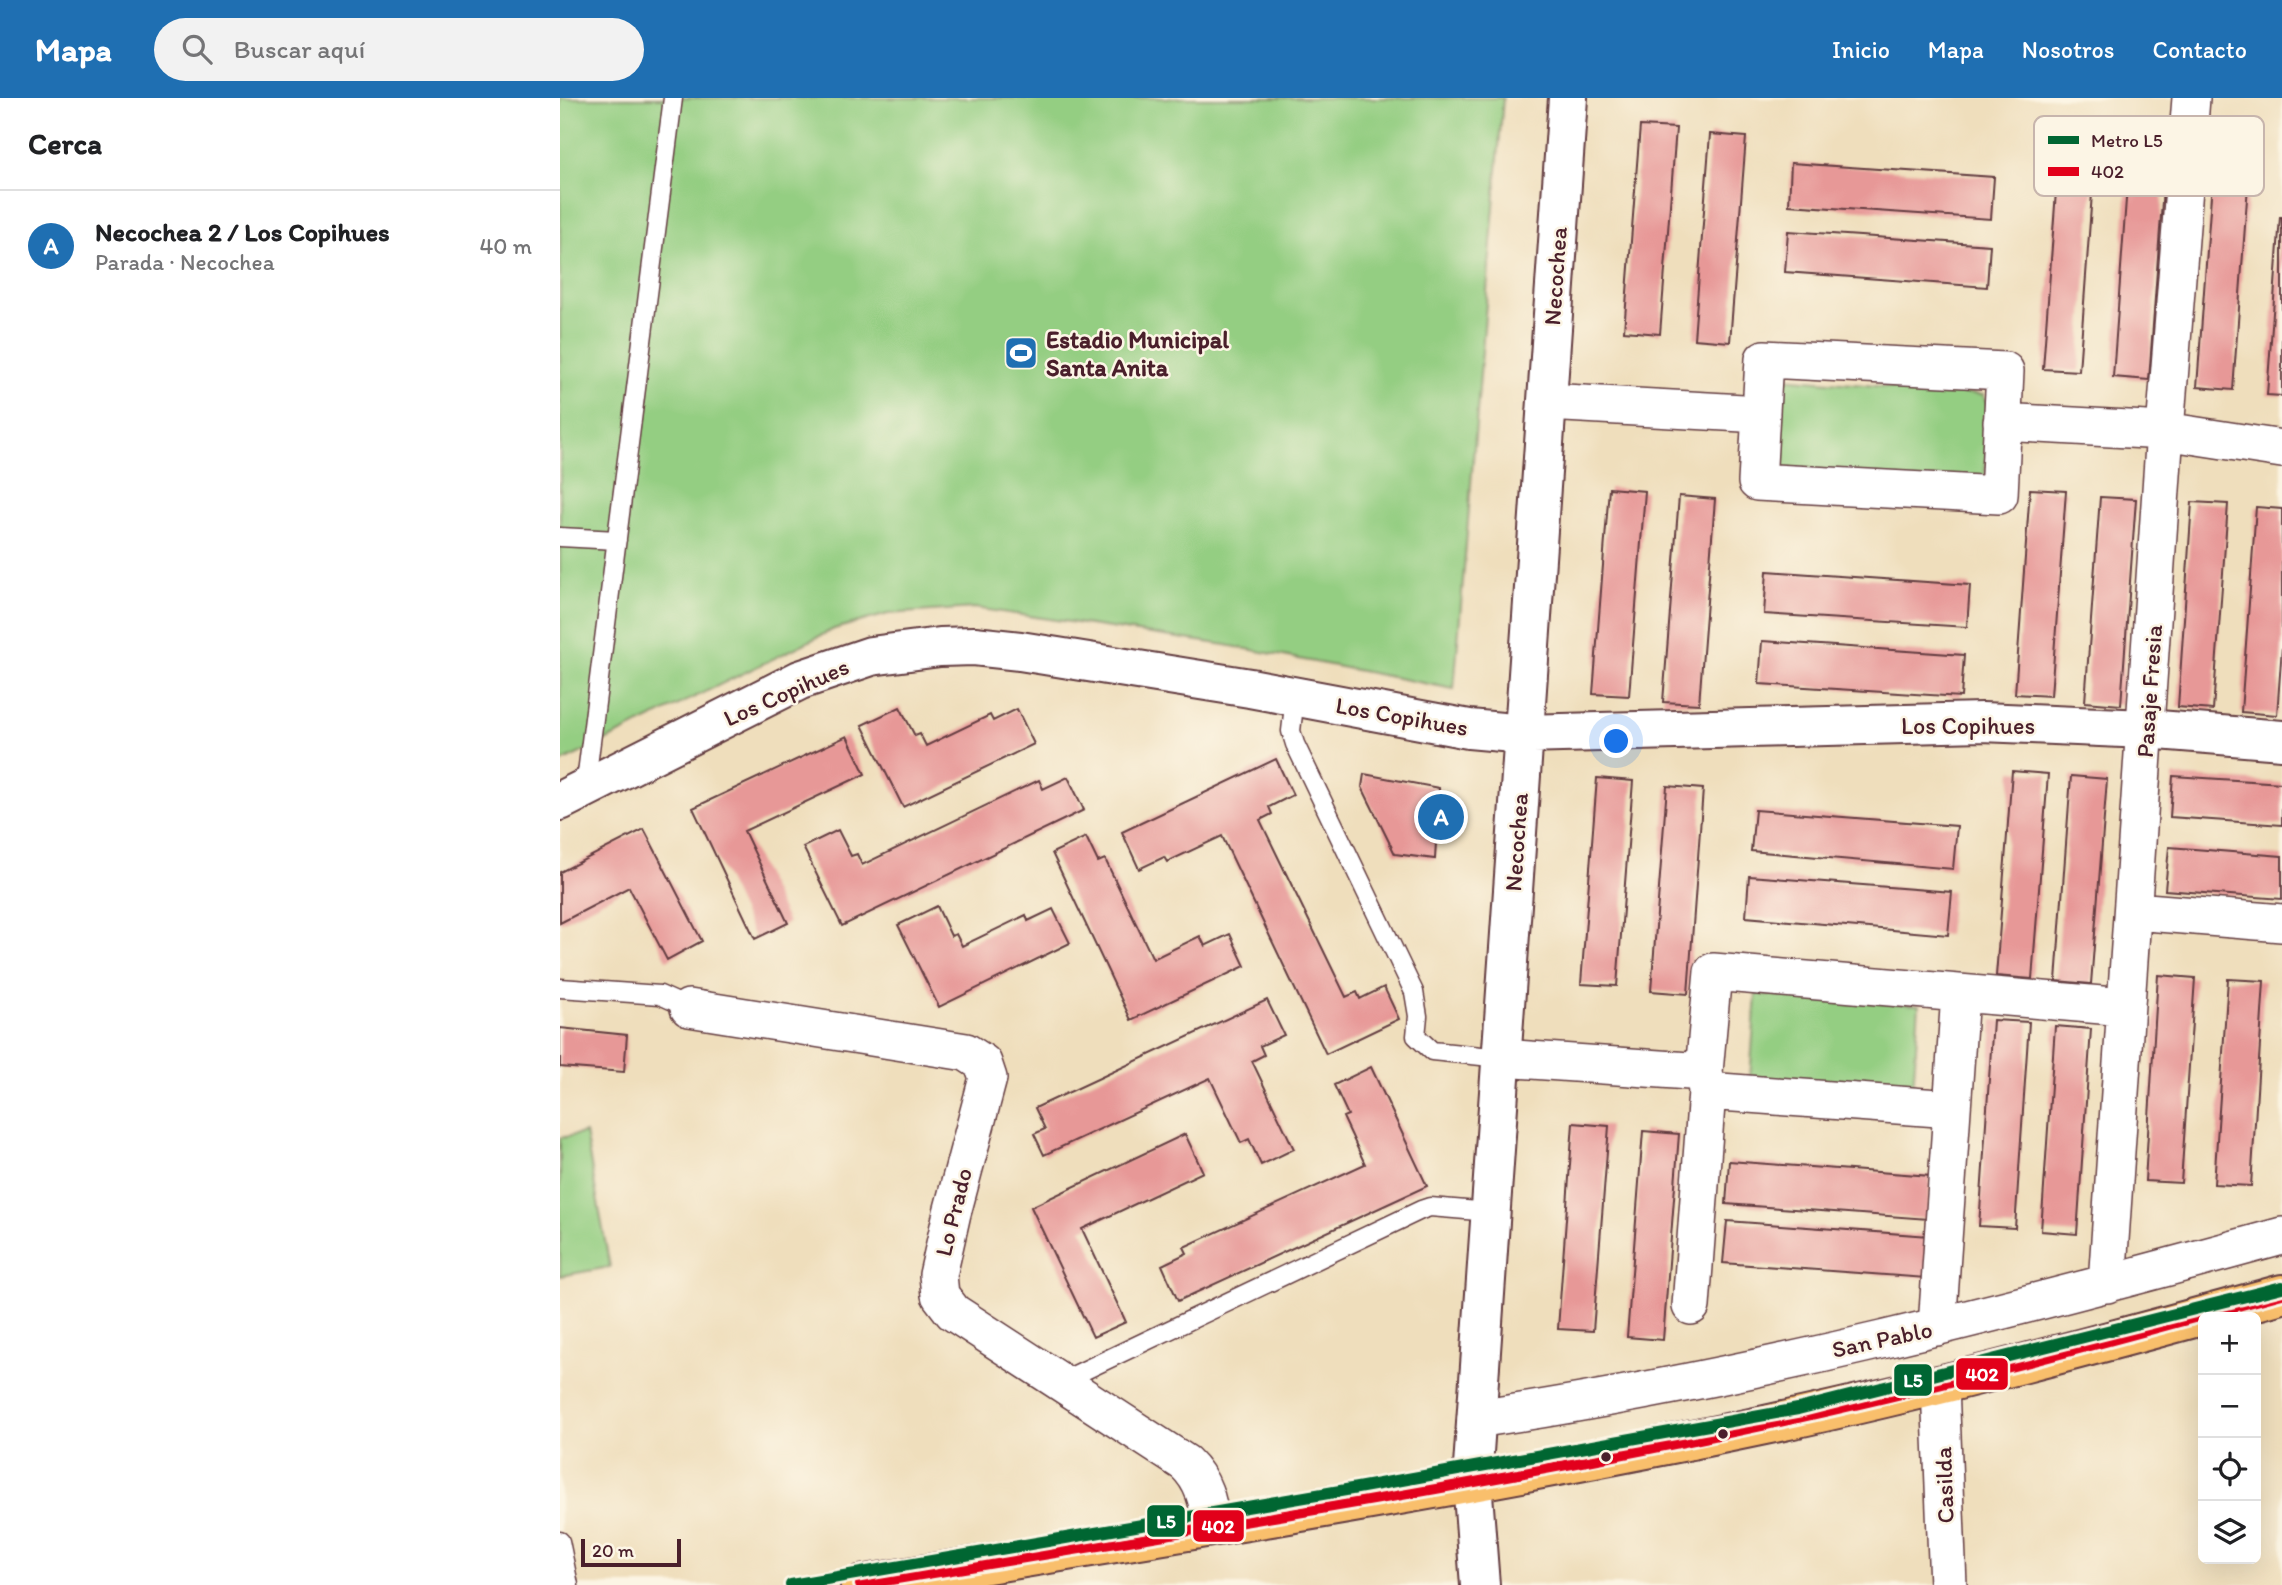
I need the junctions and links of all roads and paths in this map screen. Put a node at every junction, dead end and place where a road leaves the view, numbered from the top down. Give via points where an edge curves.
1 (673, 98) edge
2 (1568, 98) edge
3 (2192, 98) edge
4 (2191, 116) edge
5 (2184, 196) edge
6 (1547, 402) junction
7 (1761, 414) junction
8 (2002, 422) junction
9 (2165, 431) junction
10 (2282, 449) edge
11 (560, 537) edge
12 (617, 540) junction
13 (1295, 697) junction
14 (2146, 729) junction
15 (1524, 734) junction
16 (2282, 740) edge
17 (573, 795) edge
18 (2134, 911) junction
19 (2282, 923) edge
20 (560, 988) edge
21 (1961, 994) junction
22 (2125, 1007) junction
23 (689, 1008) joint
24 (1501, 1058) junction
25 (1705, 1082) junction
26 (1952, 1109) junction
27 (1490, 1212) junction
28 (2282, 1236) edge
29 (2107, 1284) junction
30 (2282, 1294) edge
31 (1691, 1306) dead end
32 (1937, 1327) junction
33 (1060, 1382) junction
34 (1940, 1386) junction
35 (1476, 1419) junction
36 (1472, 1481) junction
37 (1212, 1526) junction
38 (560, 1541) edge
39 (569, 1585) edge
40 (860, 1585) edge
41 (1480, 1585) edge
42 (1948, 1585) edge

1 - 12 lane
2 - 6 street, Necochea
3 - 4 street, Pasaje Fresia
5 - 9 street, Pasaje Fresia
6 - 7 street
6 - 15 street, Necochea
7 - 8 street via 1764,359 2005,371
7 - 8 street via 1757,482 1999,495
8 - 9 street
9 - 10 street
9 - 14 street, Pasaje Fresia
11 - 12 lane
12 - 17 lane
13 - 15 street, Los Copihues via 1469,729
13 - 17 street, Los Copihues via 1020,651 974,646 903,650 800,680
13 - 24 lane via 1291,731 1295,744 1414,992 1416,1036 1432,1051
14 - 15 street, Los Copihues via 1982,722
14 - 16 street, Los Copihues
14 - 18 street, Pasaje Fresia
15 - 24 street, Necochea
18 - 19 street
18 - 22 street, Pasaje Fresia
20 - 23 lane via 660,995
21 - 22 street
21 - 25 street via 1713,972
21 - 26 street
22 - 29 street, Pasaje Fresia
23 - 33 street, Lo Prado via 965,1052 983,1063 988,1078 938,1285 953,1312
24 - 25 street
24 - 27 street, Necochea
25 - 26 street
25 - 31 street
26 - 32 street
27 - 33 lane via 1421,1210
27 - 35 street, Necochea
28 - 29 street, San Pablo
29 - 32 street, San Pablo
30 - 34 main road
32 - 35 street, San Pablo via 1685,1382
33 - 37 street, Lo Prado via 1194,1471 1203,1487
34 - 36 main road
34 - 42 street, Casilda
35 - 36 street, Necochea
36 - 37 main road
36 - 41 street, Necochea
37 - 40 main road
38 - 39 lane

